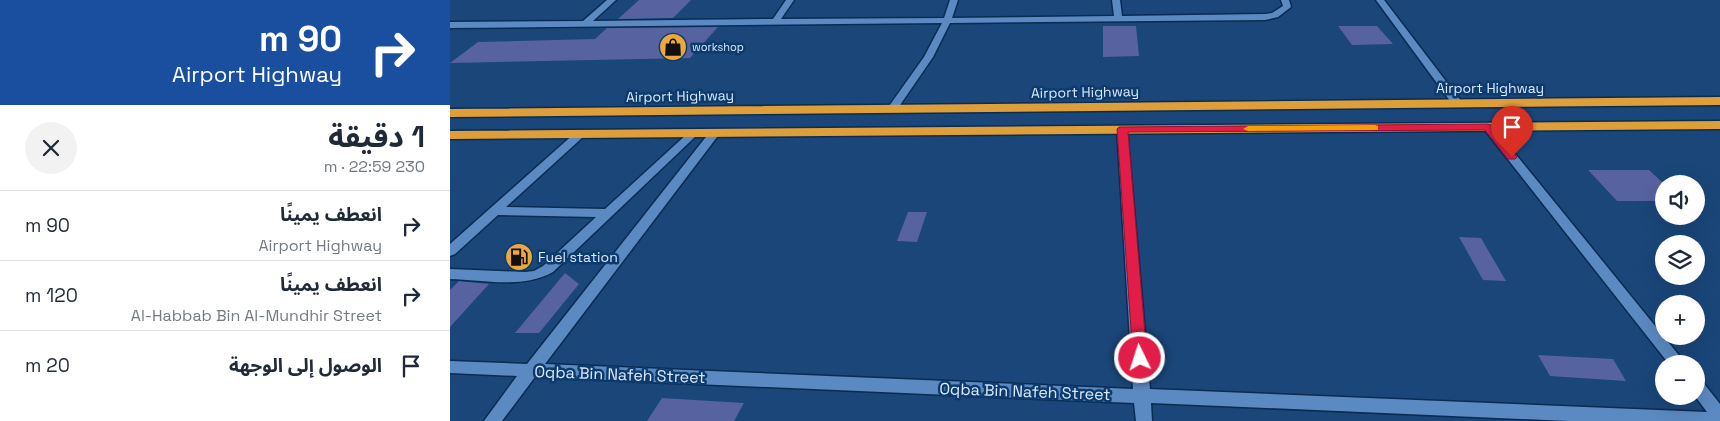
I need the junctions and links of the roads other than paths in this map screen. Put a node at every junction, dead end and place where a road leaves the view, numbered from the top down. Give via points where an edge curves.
1 (612, 0) edge
2 (790, 0) edge
3 (954, 0) edge
4 (1116, 0) edge
5 (1285, 0) edge
6 (1380, 0) edge
7 (1118, 17) junction
8 (949, 20) junction
9 (775, 22) junction
10 (585, 24) junction
11 (450, 25) edge
12 (1720, 101) edge
13 (1456, 103) junction
14 (892, 109) junction
15 (450, 113) edge
16 (1720, 126) edge
17 (1488, 127) junction
18 (1122, 129) junction
19 (579, 135) junction
20 (713, 135) junction
21 (450, 136) edge
22 (690, 136) junction
23 (494, 211) junction
24 (608, 213) junction
25 (450, 251) edge
26 (450, 274) edge
27 (1671, 355) edge
28 (450, 366) edge
29 (532, 370) junction
30 (1143, 396) junction
31 (1705, 397) edge
32 (1720, 416) edge
33 (1720, 420) edge
34 (492, 421) edge
35 (1144, 421) edge

1 - 10 street
2 - 9 street
3 - 8 street
4 - 7 street
5 - 7 street via 1287,7 1283,11 1265,17
6 - 13 street
7 - 8 street
8 - 9 street
8 - 14 street via 916,78
9 - 10 street
10 - 11 street
12 - 13 highway, Airport Highway
13 - 14 highway, Airport Highway
14 - 15 highway, Airport Highway
16 - 17 highway
17 - 18 highway
17 - 27 street
18 - 20 highway
18 - 30 street
19 - 21 highway
19 - 22 highway
19 - 23 street
20 - 22 highway
20 - 29 street
22 - 24 street
23 - 24 street
23 - 25 street
24 - 26 street via 548,269 536,275
28 - 29 street, Oqba Bin Nafeh Street
29 - 30 street, Oqba Bin Nafeh Street
29 - 34 street
30 - 33 street, Oqba Bin Nafeh Street
30 - 35 street
31 - 32 street

